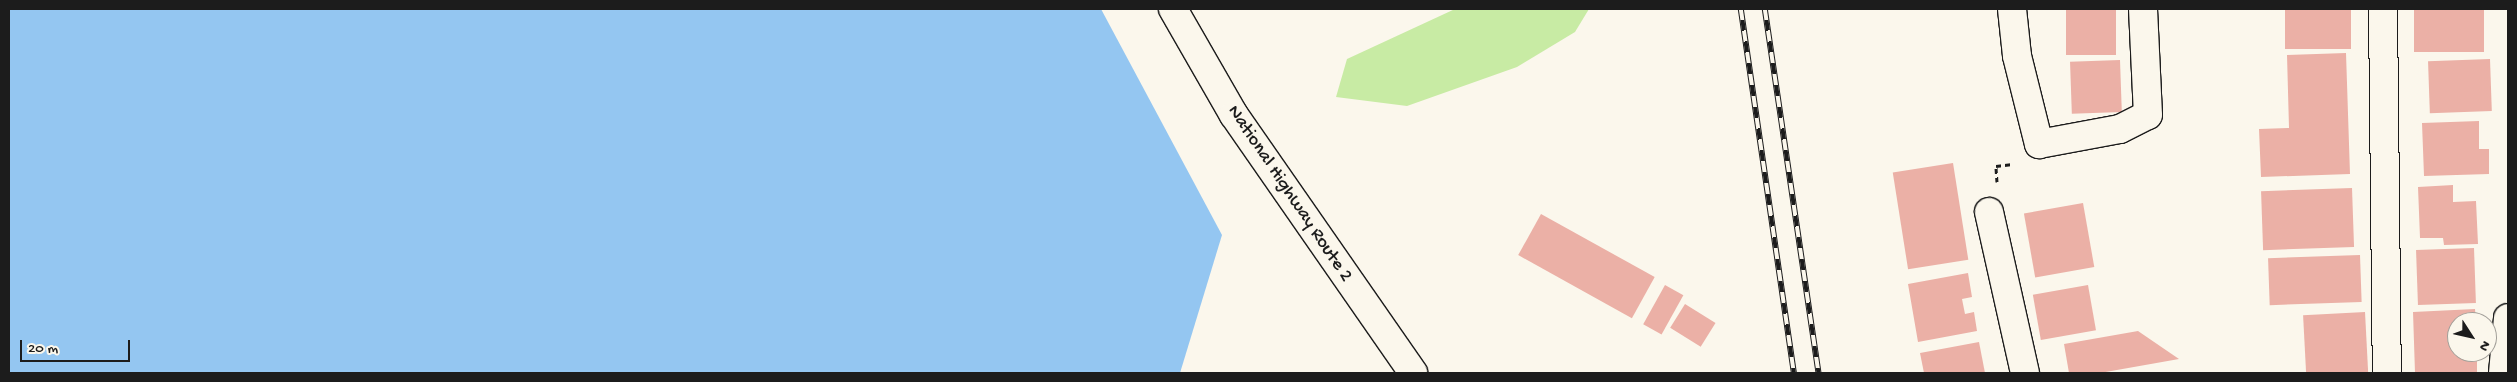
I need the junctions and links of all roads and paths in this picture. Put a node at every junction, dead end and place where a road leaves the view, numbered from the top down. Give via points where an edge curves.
1 (1173, 9) edge
2 (2012, 9) edge
3 (2144, 9) edge
4 (2382, 9) edge
5 (2018, 164) dead end
6 (1993, 202) joint
7 (2508, 318) edge
8 (1413, 373) edge
9 (2025, 373) edge
10 (2387, 373) edge
11 (2503, 373) edge

1 - 8 main road, National Highway Route 2 via 1234,115
2 - 3 main road via 2017,56 2039,144 2120,129 2148,115
4 - 10 main road
5 - 6 path via 1996,166
6 - 9 main road
7 - 11 main road

